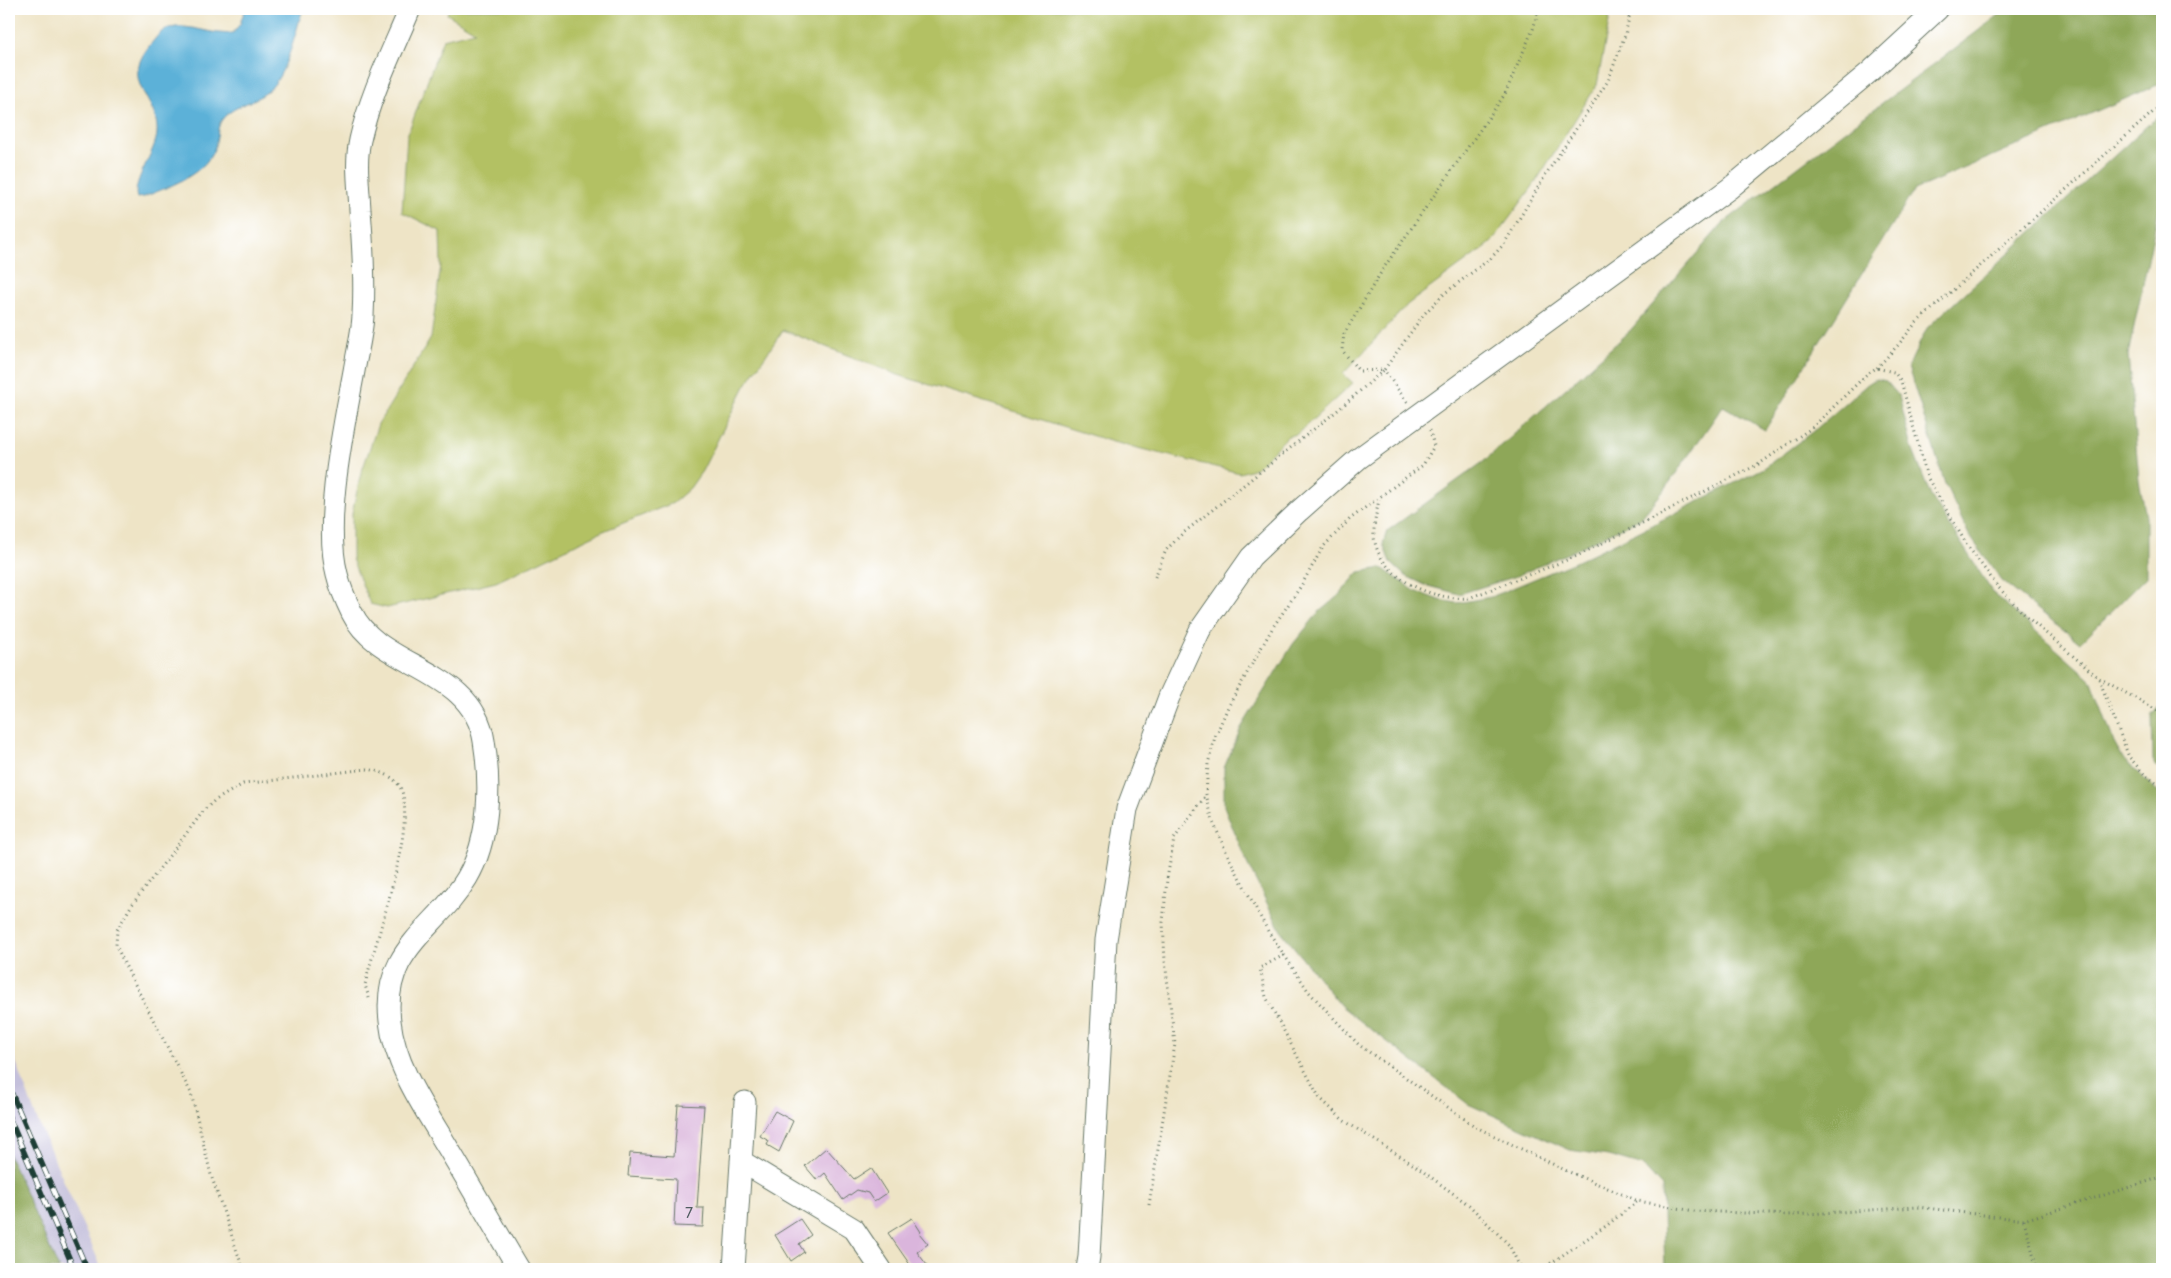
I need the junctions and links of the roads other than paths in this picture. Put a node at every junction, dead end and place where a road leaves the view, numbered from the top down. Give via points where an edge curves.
1 (410, 9) edge
2 (1938, 9) edge
3 (745, 1102) dead end
4 (741, 1161) junction
5 (519, 1269) edge
6 (734, 1269) edge
7 (881, 1269) edge
8 (1087, 1269) edge

1 - 5 street via 368,112 357,159 364,271 362,321 346,412 332,533 336,571 354,618 382,647 434,674 457,692 473,712 483,736 487,786 484,836 478,856 465,880 399,961 388,996 389,1017 401,1063
2 - 8 street via 1872,70 1730,188 1358,459 1251,557 1200,630 1127,809 1106,940
3 - 4 street
4 - 6 street
4 - 7 street via 854,1229

